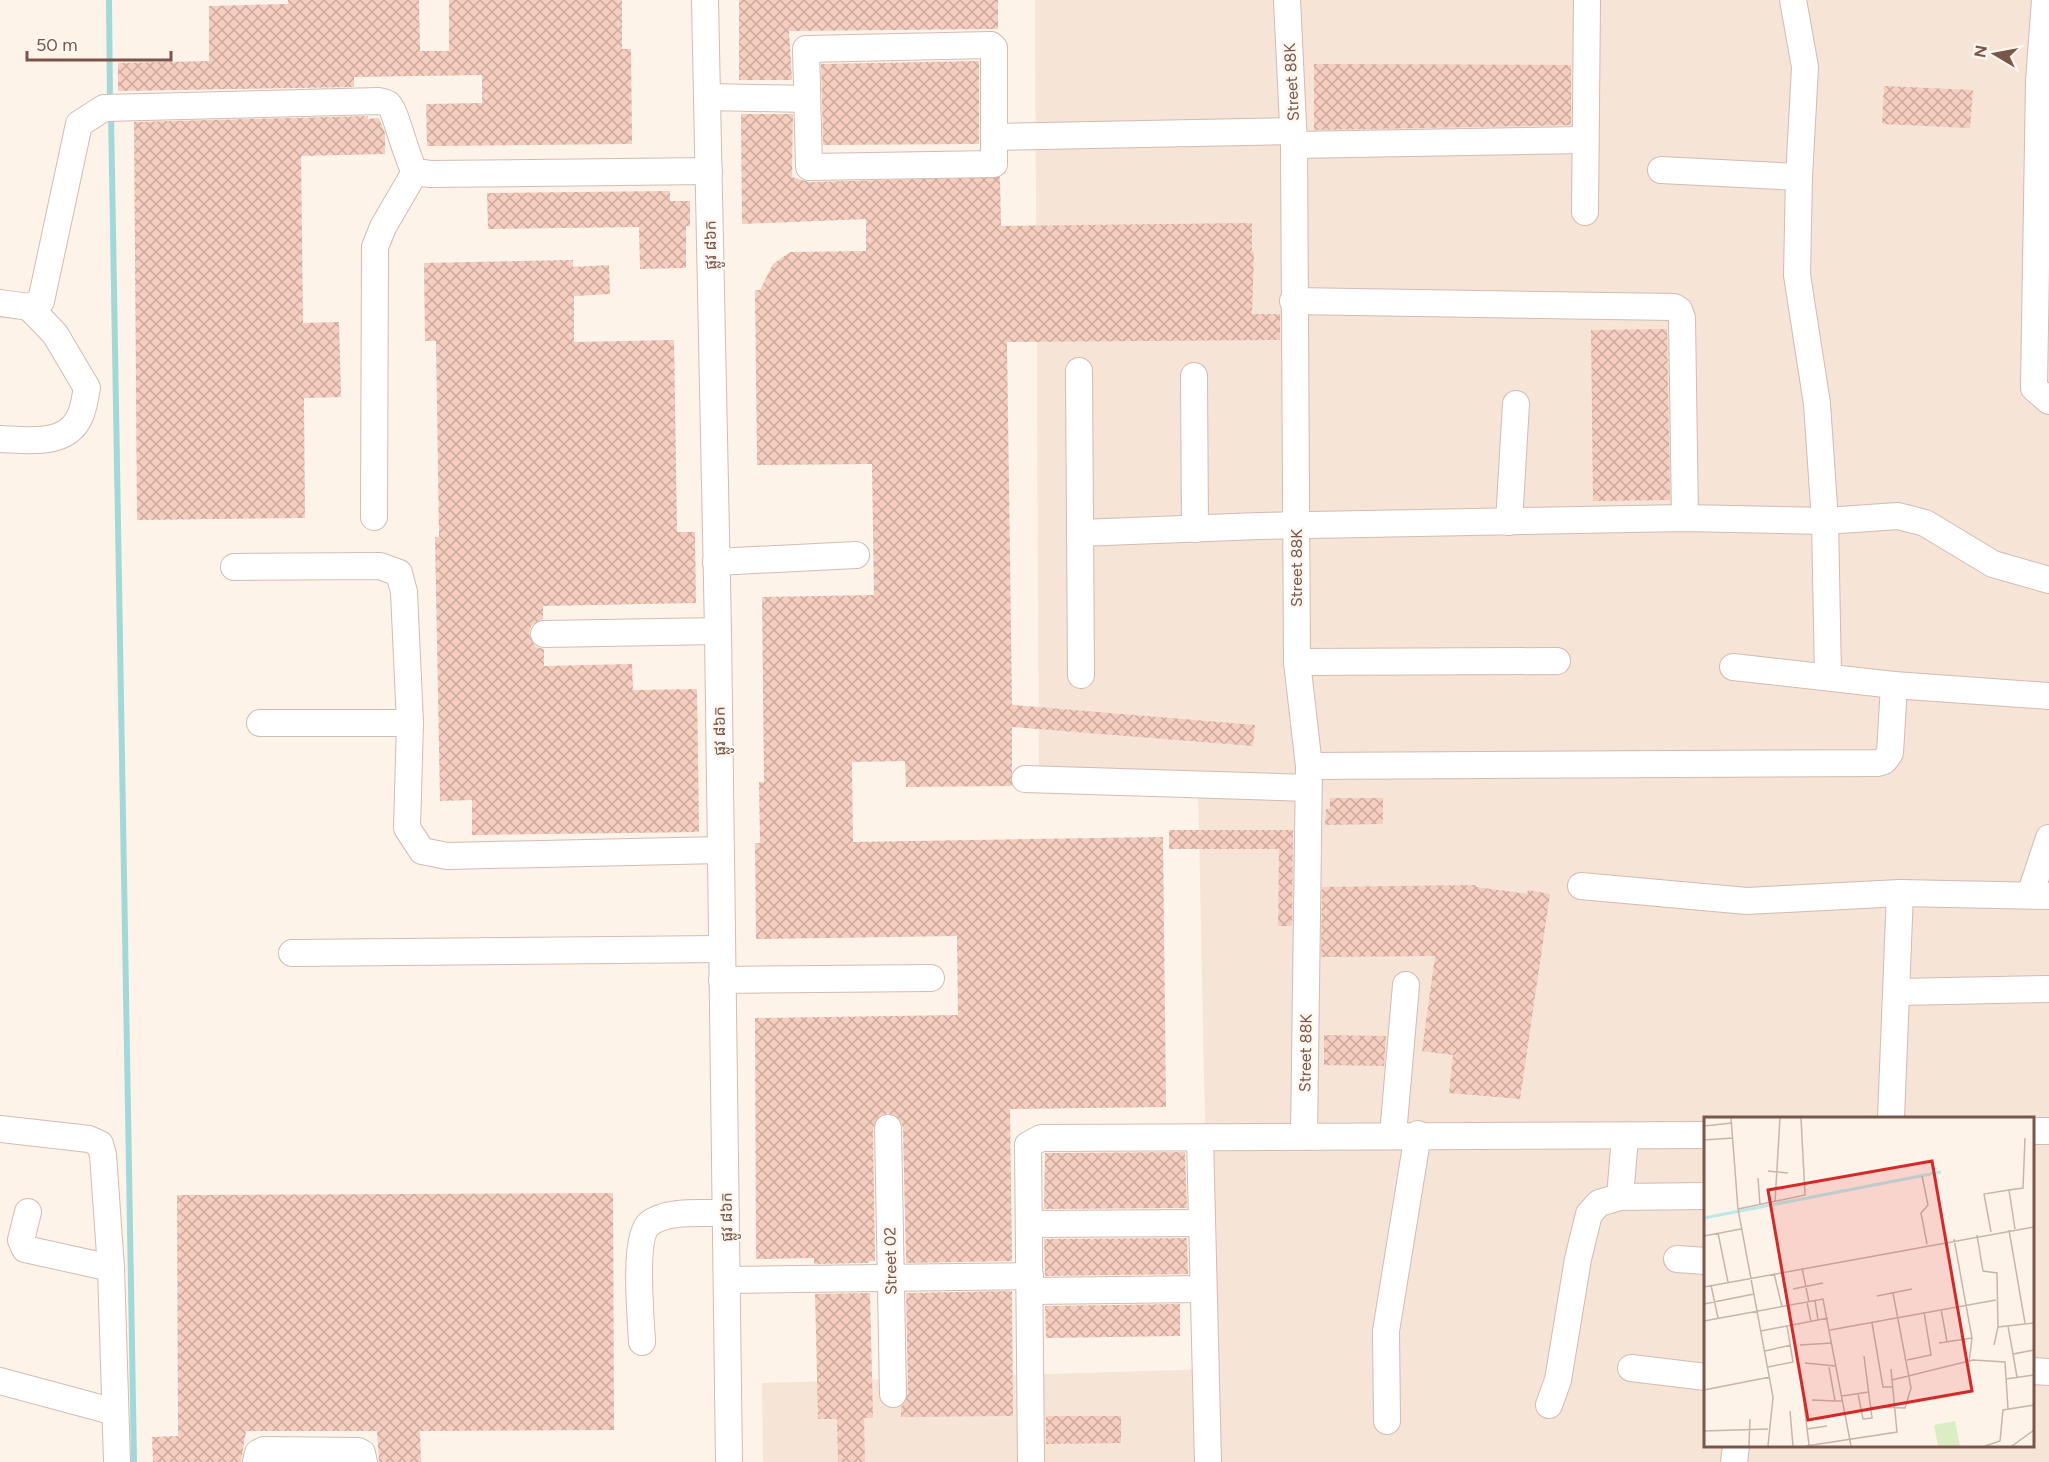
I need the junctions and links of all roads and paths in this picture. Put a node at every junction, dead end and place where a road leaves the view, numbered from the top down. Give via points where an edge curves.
1 (705, 0) edge
2 (1287, 0) edge
3 (1587, 0) edge
4 (1793, 0) edge
5 (2045, 0) edge
6 (707, 97) junction
7 (807, 99) junction
8 (996, 137) junction
9 (1294, 138) junction
10 (1584, 140) junction
11 (2043, 142) edge
12 (1661, 170) dead end
13 (709, 171) junction
14 (415, 172) junction
15 (1799, 177) junction
16 (1585, 212) dead end
17 (1293, 302) junction
18 (0, 303) edge
19 (28, 307) junction
20 (1079, 371) dead end
21 (1194, 376) dead end
22 (2049, 401) edge
23 (1516, 404) dead end
24 (0, 439) edge
25 (374, 517) dead end
26 (1685, 519) junction
27 (1825, 521) junction
28 (1509, 522) junction
29 (1296, 526) junction
30 (1195, 528) junction
31 (1080, 533) junction
32 (856, 555) dead end
33 (717, 562) junction
34 (234, 567) dead end
35 (2049, 580) edge
36 (718, 631) junction
37 (544, 634) dead end
38 (1557, 661) dead end
39 (1297, 662) junction
40 (1734, 667) dead end
41 (1081, 675) dead end
42 (1828, 676) junction
43 (1894, 685) junction
44 (2049, 696) edge
45 (260, 723) dead end
46 (410, 723) junction
47 (1308, 777) junction
48 (1025, 779) dead end
49 (2049, 838) edge
50 (721, 850) junction
51 (1581, 886) dead end
52 (1900, 893) junction
53 (2040, 896) edge
54 (722, 949) junction
55 (292, 953) dead end
56 (932, 978) dead end
57 (722, 980) junction
58 (1406, 986) dead end
59 (2049, 989) edge
60 (1897, 992) junction
61 (1891, 1117) edge
62 (888, 1128) dead end
63 (0, 1130) edge
64 (1418, 1134) junction
65 (1393, 1135) junction
66 (1704, 1135) edge
67 (1304, 1136) junction
68 (1625, 1137) junction
69 (1200, 1138) junction
70 (1704, 1196) edge
71 (1620, 1197) junction
72 (28, 1212) dead end
73 (726, 1213) junction
74 (1201, 1223) junction
75 (1029, 1224) junction
76 (1677, 1259) dead end
77 (1704, 1261) edge
78 (111, 1268) junction
79 (891, 1279) junction
80 (727, 1280) junction
81 (1030, 1284) junction
82 (1203, 1289) junction
83 (642, 1342) dead end
84 (1631, 1368) dead end
85 (2034, 1371) edge
86 (2049, 1372) edge
87 (1704, 1377) edge
88 (0, 1381) edge
89 (893, 1394) dead end
90 (1549, 1405) dead end
91 (115, 1412) junction
92 (1387, 1420) dead end
93 (1736, 1447) edge
94 (117, 1462) edge
95 (255, 1462) edge
96 (364, 1462) edge
97 (729, 1462) edge
98 (1031, 1462) edge
99 (1208, 1462) edge
100 (1734, 1462) edge

1 - 6 street, ផ្លូវ ៨៦ក
2 - 9 street, Street 88K
3 - 10 street
4 - 15 street via 1805,67
5 - 11 street
6 - 7 street
6 - 13 street, ផ្លូវ ៨៦ក
7 - 8 street via 808,164 812,167 994,164
7 - 8 street via 809,48 992,45
8 - 9 street
9 - 10 street
9 - 17 street, Street 88K
10 - 16 street
11 - 22 street via 2034,388
12 - 15 street
13 - 14 street
13 - 33 street, ផ្លូវ ៨៦ក
14 - 19 street via 393,111 388,103 379,101 111,107 79,124 41,301
14 - 25 street via 375,247
15 - 27 street via 1797,275 1816,404
17 - 26 street via 1674,307 1682,318
17 - 29 street, Street 88K
18 - 19 street
19 - 24 street via 55,334 87,388 80,417 66,433 42,441
20 - 31 street
21 - 30 street
23 - 28 street
26 - 27 street
26 - 28 street
27 - 35 street via 1899,516 1924,523 1993,564
27 - 42 street
28 - 29 street
29 - 30 street
29 - 39 street, Street 88K
30 - 31 street
31 - 41 street
32 - 33 street
33 - 36 street, ផ្លូវ ៨៦ក
34 - 46 street via 380,566 399,573 404,592
36 - 37 street
36 - 50 street, ផ្លូវ ៨៦ក
38 - 39 street
39 - 47 street, Street 88K
40 - 42 street
42 - 43 street
43 - 44 street
43 - 47 street via 1890,753 1878,763
45 - 46 street
46 - 50 street via 407,828 422,850 447,856
47 - 48 street
47 - 67 street, Street 88K
49 - 53 street
50 - 54 street, ផ្លូវ ៨៦ក
51 - 52 street via 1747,901
52 - 53 street
52 - 60 street
54 - 55 street
54 - 57 street, ផ្លូវ ៨៦ក
56 - 57 street
57 - 73 street, ផ្លូវ ៨៦ក
58 - 65 street
59 - 60 street
60 - 61 street
62 - 79 street, Street 02
63 - 78 street via 89,1139 100,1144
64 - 65 street
64 - 68 street
64 - 92 street via 1386,1331
65 - 67 street
66 - 68 street
67 - 69 street
68 - 71 street
69 - 74 street
69 - 75 street via 1041,1138 1028,1145
70 - 71 street
71 - 90 street via 1599,1203 1589,1214 1558,1380
72 - 78 street via 21,1240 25,1249
73 - 80 street, ផ្លូវ ៨៦ក
73 - 83 street via 672,1215 650,1224 643,1233
74 - 75 street
74 - 82 street
75 - 81 street
76 - 77 street
78 - 91 street
79 - 80 street
79 - 81 street
79 - 89 street, Street 02
80 - 97 street, ផ្លូវ ៨៦ក
81 - 82 street
81 - 98 street
82 - 99 street
84 - 87 street
85 - 86 street
88 - 91 street
91 - 94 street
93 - 100 street
95 - 96 street via 264,1450 358,1451

